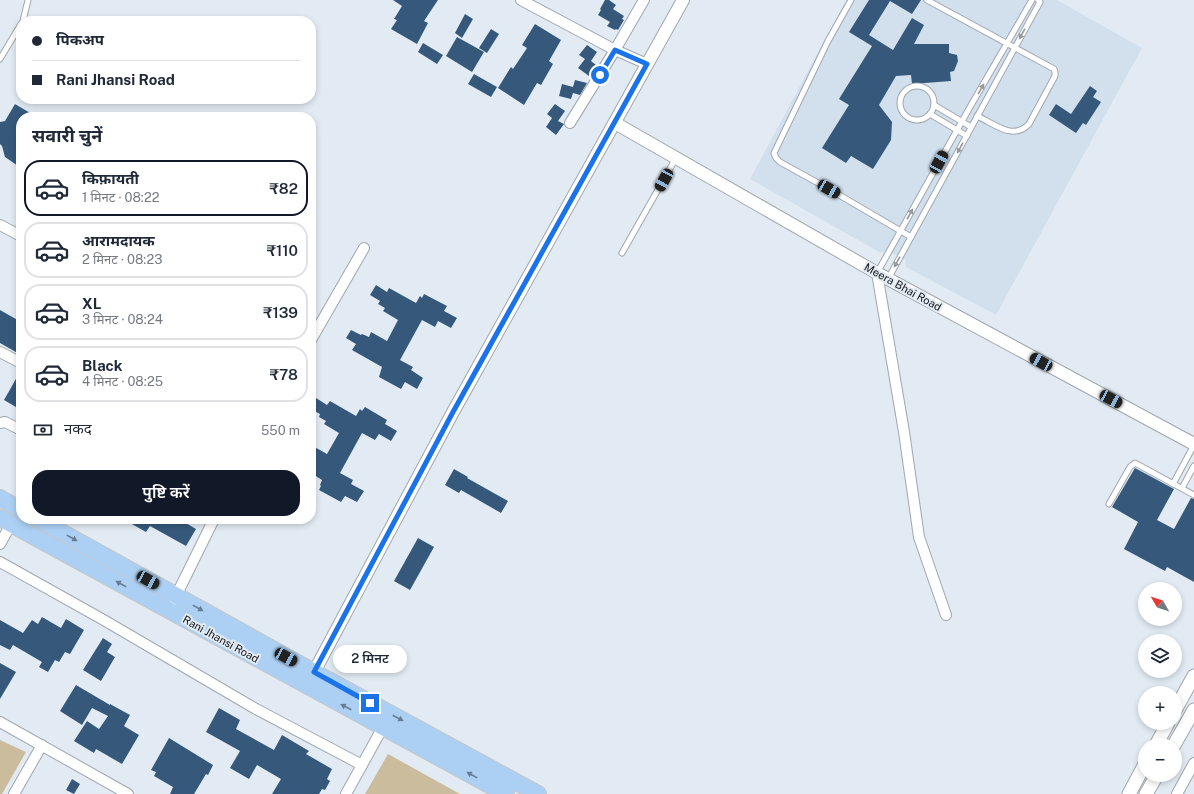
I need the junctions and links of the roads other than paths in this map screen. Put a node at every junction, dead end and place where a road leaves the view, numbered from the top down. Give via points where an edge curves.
1 (28, 0) edge
2 (521, 0) edge
3 (644, 0) edge
4 (683, 0) edge
5 (851, 0) edge
6 (927, 0) edge
7 (1032, 0) edge
8 (1038, 0) edge
9 (24, 16) edge
10 (16, 32) edge
11 (1006, 44) junction
12 (1014, 48) junction
13 (615, 50) junction
14 (0, 59) edge
15 (647, 64) junction
16 (934, 105) junction
17 (970, 107) junction
18 (930, 114) junction
19 (978, 114) junction
20 (962, 122) junction
21 (570, 123) dead end
22 (615, 123) junction
23 (971, 127) junction
24 (957, 130) junction
25 (966, 136) junction
26 (676, 158) junction
27 (0, 225) edge
28 (900, 231) junction
29 (16, 233) edge
30 (911, 237) junction
31 (364, 248) dead end
32 (622, 253) dead end
33 (877, 273) junction
34 (888, 279) junction
35 (316, 331) edge
36 (0, 352) edge
37 (16, 360) edge
38 (0, 423) edge
39 (16, 428) edge
40 (1194, 444) edge
41 (1194, 466) edge
42 (1173, 484) junction
43 (1182, 488) junction
44 (1194, 495) edge
45 (0, 498) edge
46 (1109, 504) dead end
47 (16, 507) edge
48 (16, 512) edge
49 (6, 521) edge
50 (47, 524) edge
51 (212, 524) edge
52 (0, 544) edge
53 (0, 562) edge
54 (176, 596) junction
55 (170, 611) junction
56 (946, 615) dead end
57 (314, 672) junction
58 (1194, 676) edge
59 (1182, 697) edge
60 (1194, 710) edge
61 (0, 722) edge
62 (383, 726) junction
63 (1178, 738) edge
64 (42, 745) junction
65 (1194, 763) edge
66 (362, 765) junction
67 (1138, 776) edge
68 (1154, 782) edge
69 (117, 791) edge
70 (1149, 793) edge
71 (14, 794) edge
72 (128, 794) edge
73 (346, 794) edge
74 (506, 794) edge
75 (538, 794) edge
76 (1128, 794) edge
77 (1177, 794) edge

1 - 9 lane
2 - 13 street
3 - 13 street
4 - 15 street
5 - 28 lane via 828,41 774,153 780,162
6 - 11 lane
7 - 11 lane
8 -> 12 lane via 1040,2
10 - 14 lane
11 - 12 lane
17 -> 11 lane
12 - 19 lane
12 - 19 lane via 1056,72 1029,124 1018,132 1011,132
13 - 15 street
13 - 21 street
15 - 22 street
16 - 18 lane
16 - 18 lane via 932,94 923,87 907,89 901,98 901,108 908,117 919,120
16 - 20 lane
17 - 19 lane
17 - 20 lane
18 - 24 lane
19 - 23 lane
20 - 23 lane
20 - 24 lane
22 - 26 street, Meera Bhai Road
22 - 57 street via 453,412
23 - 25 lane
24 - 25 lane
28 -> 24 lane
25 -> 30 lane
26 - 32 lane
26 - 33 street, Meera Bhai Road
27 - 29 street
28 - 30 lane
28 - 33 lane
30 -> 34 lane
31 - 35 street
33 - 34 street, Meera Bhai Road
33 - 56 street via 919,537
34 - 40 street, Meera Bhai Road
36 - 37 street
38 - 39 street via 5,422
40 - 42 lane
41 - 43 lane
42 - 43 lane
42 - 46 lane via 1135,463 1130,467
43 - 44 lane
45 - 47 highway
48 - 49 highway
49 - 52 street
55 -> 49 highway, Rani Jhansi Road
50 -> 54 highway, Rani Jhansi Road
51 - 54 street
53 - 66 street via 256,709
54 - 55 street
54 -> 57 highway, Rani Jhansi Road
62 -> 55 highway, Rani Jhansi Road
57 -> 75 highway, Rani Jhansi Road
58 - 59 main road
60 - 63 main road
61 - 64 street
62 - 66 street
74 -> 62 highway, Rani Jhansi Road
64 - 69 street
64 - 71 street
65 - 77 street
66 - 73 street
67 - 76 main road
68 - 70 main road
69 - 72 street

